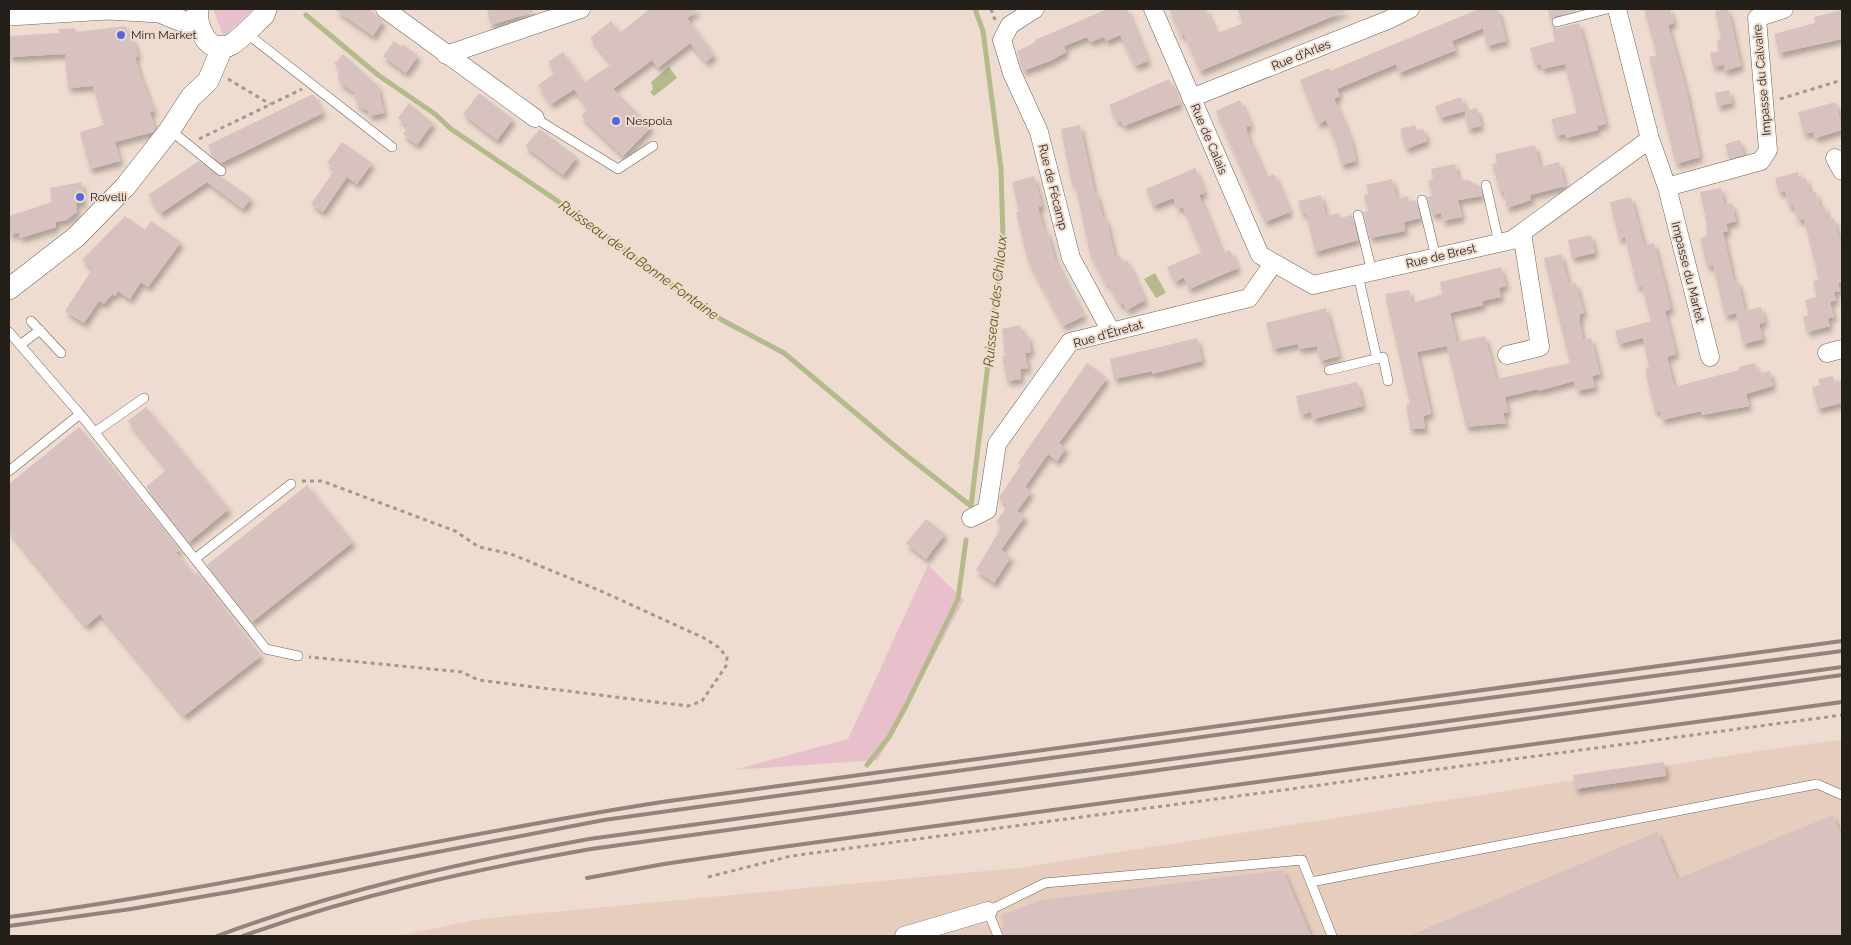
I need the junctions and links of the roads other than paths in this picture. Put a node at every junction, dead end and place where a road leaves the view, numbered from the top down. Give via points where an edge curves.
1 (109, 9) edge
2 (385, 9) edge
3 (581, 9) edge
4 (1035, 9) edge
5 (1153, 9) edge
6 (1410, 9) edge
7 (1607, 9) edge
8 (1617, 9) edge
9 (1784, 9) edge
10 (267, 10) edge
11 (9, 15) edge
12 (1557, 22) dead end
13 (206, 30) edge
14 (245, 32) junction
15 (446, 55) junction
16 (191, 97) junction
17 (1191, 98) junction
18 (535, 118) joint
19 (170, 130) junction
20 (1650, 139) junction
21 (653, 146) dead end
22 (392, 147) dead end
23 (222, 171) dead end
24 (1486, 184) dead end
25 (1667, 187) junction
26 (1422, 200) dead end
27 (1358, 215) dead end
28 (1522, 233) junction
29 (1499, 243) junction
30 (1436, 257) junction
31 (1273, 264) junction
32 (1365, 273) junction
33 (9, 289) edge
34 (31, 321) dead end
35 (40, 330) junction
36 (1108, 331) junction
37 (9, 332) edge
38 (20, 345) junction
39 (61, 353) dead end
40 (1507, 355) dead end
41 (1710, 357) dead end
42 (1377, 359) junction
43 (1329, 370) dead end
44 (1388, 381) dead end
45 (144, 398) dead end
46 (80, 414) junction
47 (95, 432) junction
48 (9, 471) edge
49 (292, 484) road end
50 (971, 518) dead end
51 (196, 558) junction
52 (298, 656) road end
53 (1842, 794) edge
54 (1311, 882) junction
55 (988, 911) junction
56 (904, 936) edge
57 (998, 936) edge
58 (1332, 936) edge

1 - 11 street
1 - 13 street via 160,12
2 - 15 street
3 - 15 street
4 - 36 street, Rue de Fécamp via 1010,25 1002,40 1012,73 1039,132 1071,258
5 - 17 street, Rue de Calais
6 - 17 street, Rue d'Arles
7 - 12 lane
8 - 20 street
9 - 25 street, Impasse du Calvaire via 1757,18 1768,150 1761,161
10 - 14 street
13 - 14 street via 231,44
13 - 16 street via 201,64
13 - 16 street via 213,69 208,81
14 - 22 lane
15 - 18 street
16 - 19 street
17 - 31 street, Rue de Calais via 1260,254
18 - 21 lane via 618,169
19 - 23 lane
19 - 33 street via 125,187 76,237
20 - 25 street
20 - 28 street, Rue de Brest
24 - 29 lane
25 - 41 street, Impasse du Martet
26 - 30 lane
27 - 32 lane
28 - 29 street, Rue de Brest
28 - 40 street via 1540,347
29 - 30 street, Rue de Brest
30 - 32 street, Rue de Brest
31 - 32 street, Rue de Brest via 1312,285
31 - 36 street, Rue d'Étretat via 1249,298
32 - 42 lane
34 - 35 lane
35 - 38 lane
35 - 39 lane
36 - 50 street, Rue d'Étretat via 1070,342 997,444 987,510
37 - 38 lane
38 - 46 lane
42 - 43 lane
42 - 44 lane via 1382,357
45 - 47 lane
46 - 47 lane
46 - 48 lane
47 - 51 lane
49 - 51 lane
51 - 52 lane via 266,649
53 - 54 lane via 1817,784
54 - 55 lane via 1302,860 1134,875 1044,884
54 - 58 lane
55 - 56 street
55 - 57 lane

